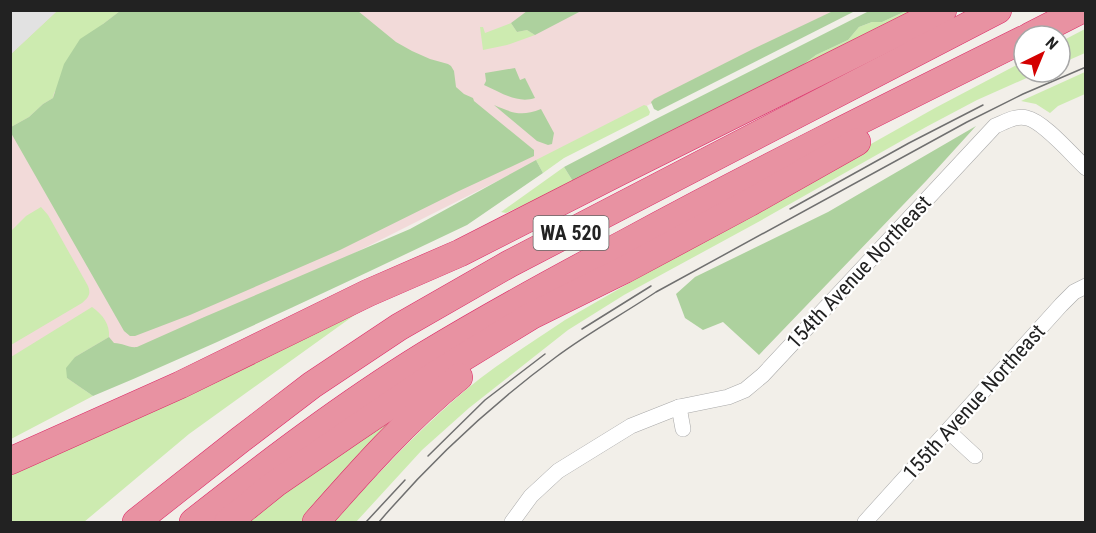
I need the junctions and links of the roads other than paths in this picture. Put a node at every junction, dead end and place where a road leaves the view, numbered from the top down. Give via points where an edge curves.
1 (943, 10) edge
2 (998, 10) edge
3 (1081, 10) edge
4 (1086, 12) edge
5 (1054, 24) edge
6 (1064, 24) edge
7 (1012, 45) edge
8 (1012, 54) edge
9 (1086, 168) edge
10 (624, 270) junction
11 (1086, 286) edge
12 (679, 407) junction
13 (682, 429) dead end
14 (948, 431) junction
15 (975, 456) dead end
16 (10, 461) edge
17 (170, 496) junction
18 (136, 522) edge
19 (141, 522) edge
20 (193, 522) edge
21 (228, 522) edge
22 (315, 522) edge
23 (512, 522) edge
24 (866, 522) edge

1 - 16 highway via 460,253
2 - 17 highway, WA 520 via 509,264 399,327 312,385
3 - 5 highway
4 - 6 highway
7 - 20 highway, WA 520 via 728,187 526,296 423,356 336,414
8 - 10 highway
9 - 12 street, 154th Avenue Northeast via 1040,124 1027,118 1013,118 995,126 763,375 728,398
10 - 21 highway via 531,316 438,373 275,484
10 - 22 highway via 463,374 396,434
11 - 14 street, 155th Avenue Northeast via 1061,305
12 - 13 street
12 - 23 street, 154th Avenue Northeast via 632,426 558,471 531,496
14 - 15 street
14 - 24 street, 155th Avenue Northeast
17 - 18 highway
17 - 19 highway, WA 520

